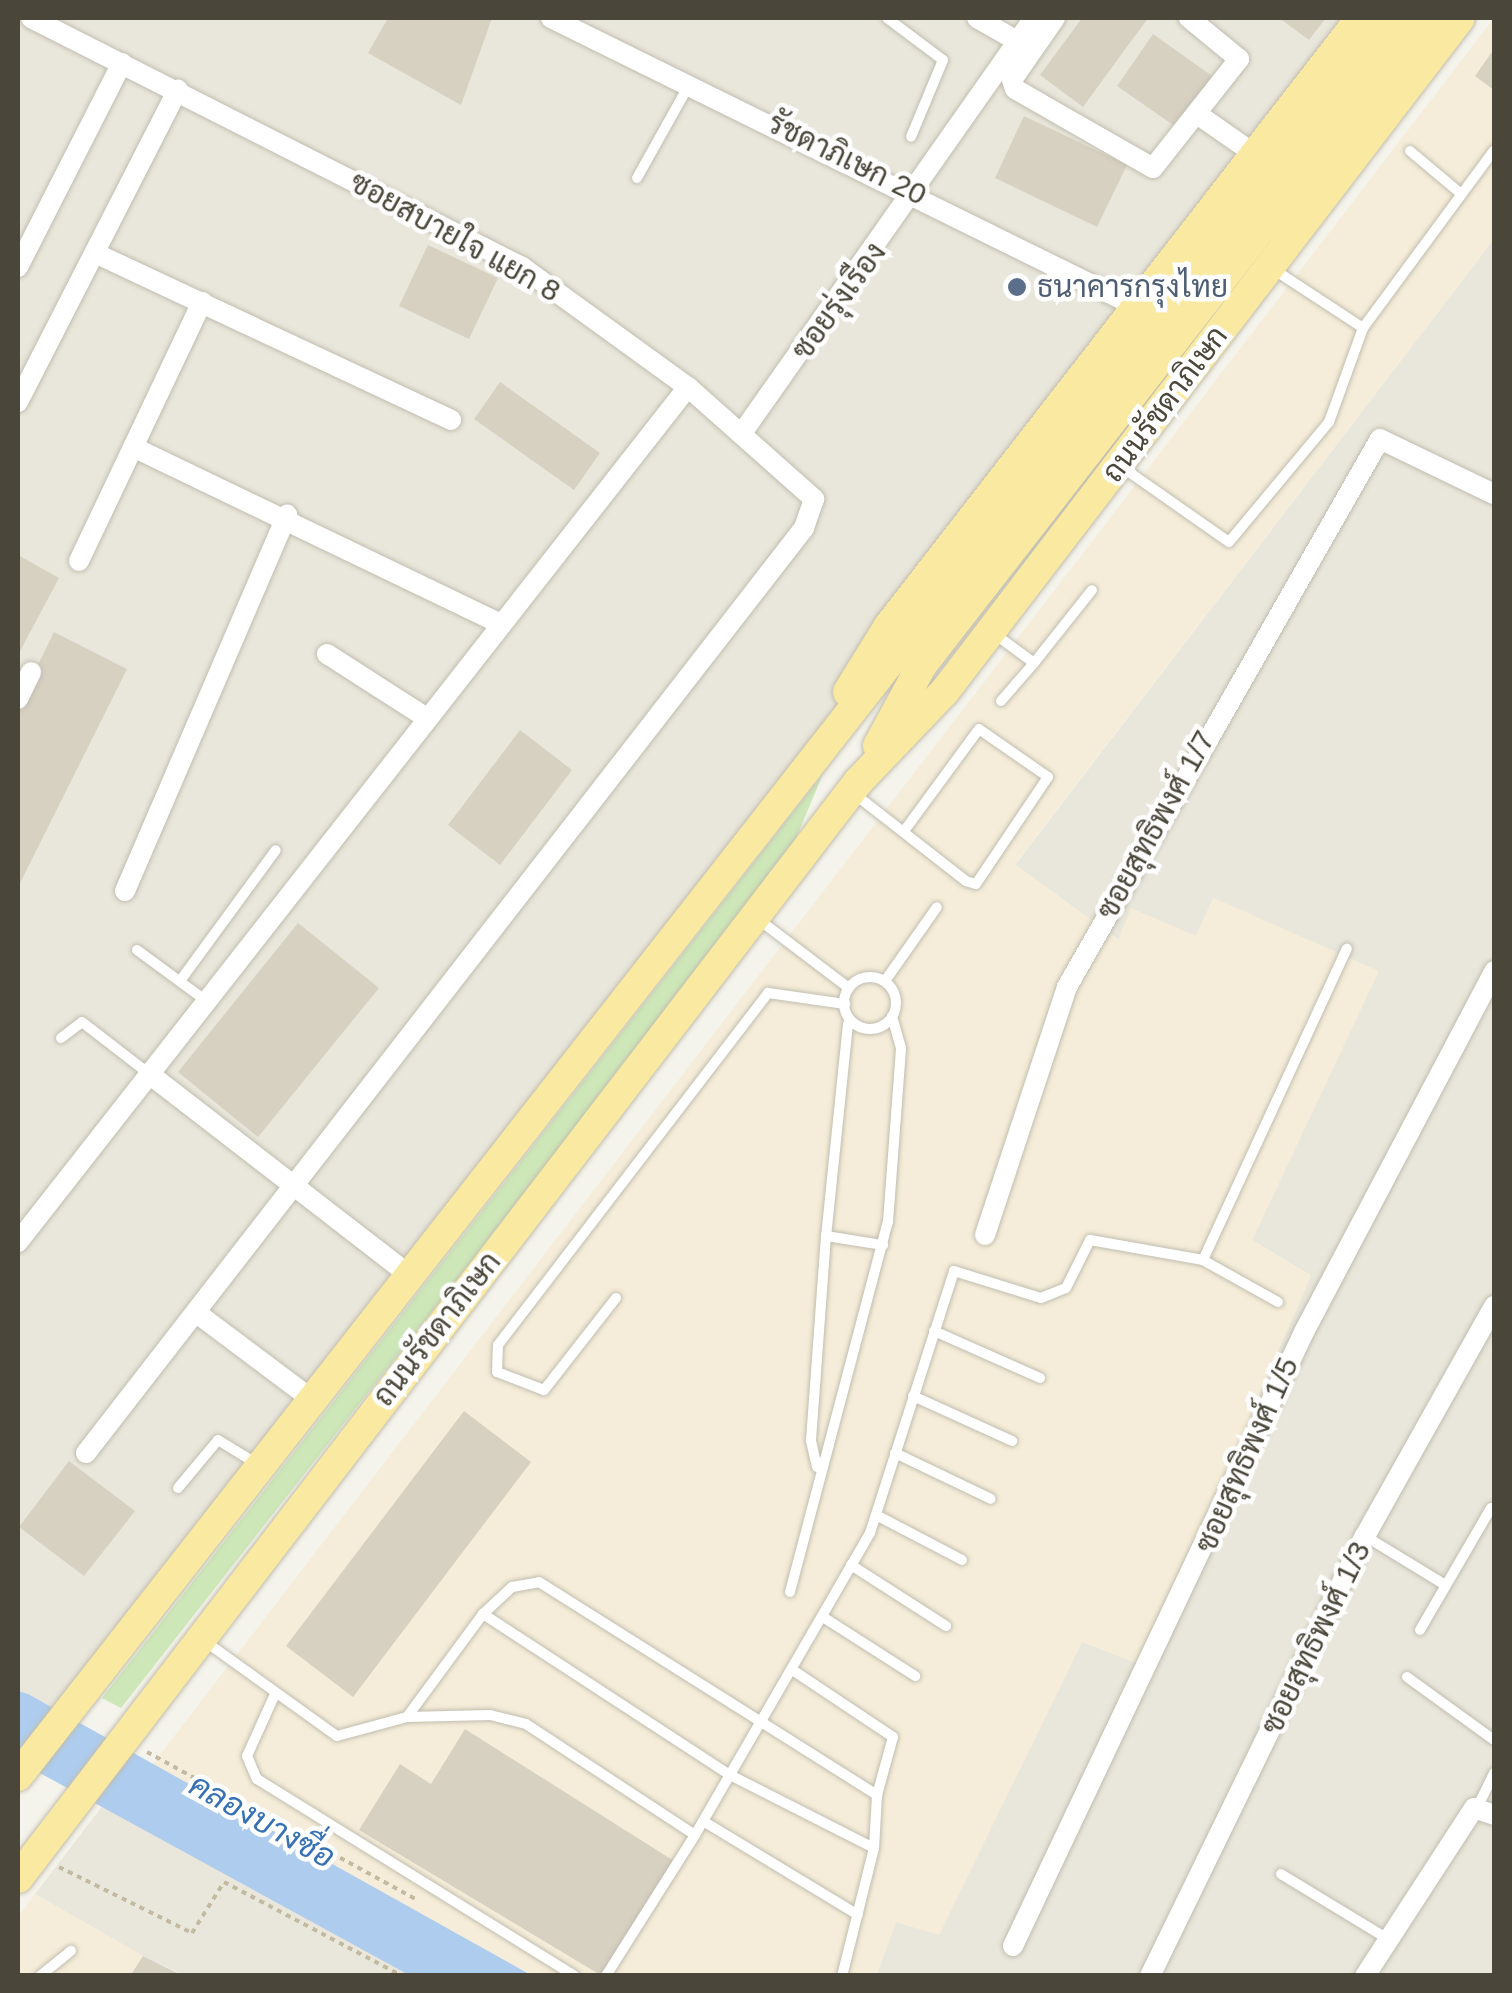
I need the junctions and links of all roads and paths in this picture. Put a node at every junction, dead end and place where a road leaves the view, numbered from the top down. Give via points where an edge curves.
1 (31, 18) edge
2 (551, 18) edge
3 (887, 18) edge
4 (977, 18) edge
5 (1034, 18) edge
6 (1055, 18) edge
7 (1188, 18) edge
8 (1361, 18) edge
9 (1394, 18) edge
10 (1425, 18) edge
11 (1460, 18) edge
12 (1017, 42) junction
13 (122, 63) junction
14 (690, 84) junction
15 (178, 90) junction
16 (1200, 116) junction
17 (911, 137) dead end
18 (1494, 150) edge
19 (1410, 151) dead end
20 (1256, 155) junction
21 (637, 178) dead end
22 (918, 193) junction
23 (1460, 193) junction
24 (97, 254) junction
25 (18, 267) edge
26 (1270, 267) junction
27 (202, 302) junction
28 (1138, 308) junction
29 (1363, 328) junction
30 (688, 387) junction
31 (18, 402) edge
32 (451, 420) dead end
33 (742, 433) junction
34 (134, 448) junction
35 (1119, 464) junction
36 (1494, 494) edge
37 (287, 514) junction
38 (79, 561) dead end
39 (1092, 590) dead end
40 (499, 622) junction
41 (991, 631) junction
42 (326, 654) dead end
43 (1034, 663) junction
44 (31, 672) dead end
45 (18, 699) edge
46 (1002, 702) dead end
47 (425, 718) junction
48 (812, 750) junction
49 (854, 786) junction
50 (904, 832) junction
51 (276, 850) dead end
52 (125, 891) dead end
53 (937, 907) dead end
54 (754, 916) junction
55 (1347, 949) dead end
56 (137, 950) dead end
57 (1494, 970) edge
58 (885, 981) junction
59 (180, 982) junction
60 (849, 988) junction
61 (205, 1000) junction
62 (845, 1004) junction
63 (892, 1016) junction
64 (848, 1024) junction
65 (61, 1038) dead end
66 (148, 1073) junction
67 (299, 1190) junction
68 (985, 1235) dead end
69 (826, 1236) junction
70 (19, 1237) edge
71 (883, 1245) junction
72 (1204, 1260) junction
73 (407, 1273) junction
74 (616, 1298) dead end
75 (1278, 1302) dead end
76 (1494, 1306) edge
77 (198, 1314) junction
78 (934, 1331) junction
79 (1040, 1378) dead end
80 (913, 1396) junction
81 (310, 1398) junction
82 (1012, 1442) dead end
83 (895, 1453) junction
84 (86, 1454) dead end
85 (258, 1465) junction
86 (817, 1468) junction
87 (178, 1488) dead end
88 (991, 1498) dead end
89 (1491, 1508) dead end
90 (876, 1515) junction
91 (1365, 1536) junction
92 (962, 1560) dead end
93 (851, 1565) junction
94 (1442, 1583) junction
95 (790, 1592) dead end
96 (483, 1614) junction
97 (826, 1619) junction
98 (946, 1626) dead end
99 (1420, 1630) dead end
100 (200, 1638) junction
101 (794, 1671) junction
102 (914, 1676) dead end
103 (1407, 1677) dead end
104 (275, 1694) junction
105 (407, 1717) junction
106 (764, 1720) junction
107 (1494, 1740) edge
108 (147, 1752) dead end
109 (1494, 1773) edge
110 (730, 1774) junction
111 (18, 1776) edge
112 (877, 1795) junction
113 (1486, 1810) edge
114 (703, 1821) junction
115 (695, 1835) junction
116 (874, 1848) junction
117 (37, 1867) edge
118 (1281, 1874) dead end
119 (421, 1902) dead end
120 (858, 1915) junction
121 (1389, 1940) junction
122 (1012, 1946) dead end
123 (71, 1952) dead end
124 (40, 1976) edge
125 (402, 1976) edge
126 (575, 1976) edge
127 (606, 1976) edge
128 (842, 1976) edge
129 (1150, 1976) edge
130 (1365, 1976) edge

1 - 13 street, ซอยสบายใจ แยก 8
2 - 14 street, รัชดาภิเษก 20
3 - 17 lane via 943,60
4 - 12 street
5 - 12 street, ซอยรุ่งเรือง
6 - 16 street via 1012,80 1020,93 1153,168
7 - 16 street via 1239,59
8 - 20 main road, ถนนรัชดาภิเษก
9 - 48 main road, ถนนรัชดาภิเษก via 905,651
10 - 49 main road, ถนนรัชดาภิเษก via 922,665
11 - 26 main road, ถนนรัชดาภิเษก
12 - 22 street, ซอยรุ่งเรือง
13 - 15 street, ซอยสบายใจ แยก 8
13 - 25 street
14 - 21 lane
14 - 22 street, รัชดาภิเษก 20
15 - 24 street
15 - 30 street, ซอยสบายใจ แยก 8 via 522,267
16 - 20 street
18 - 23 lane
19 - 23 lane
20 - 28 main road, ถนนรัชดาภิเษก
22 - 28 street, รัชดาภิเษก 20
22 - 33 street, ซอยรุ่งเรือง
23 - 29 lane
24 - 27 street
24 - 31 street
26 - 29 lane
26 - 35 main road, ถนนรัชดาภิเษก
27 - 32 street
27 - 34 street
28 - 48 main road, ถนนรัชดาภิเษก via 889,626
29 - 35 lane via 1329,422 1229,542
30 - 33 street, ซอยสบายใจ แยก 8
30 - 40 street
33 - 67 street, ซอยสบายใจ แยก 8 via 814,499 804,528
34 - 37 street
34 - 38 street
35 - 41 main road, ถนนรัชดาภิเษก
36 - 68 street, ซอยสุทธิพงศ์ 1/7 via 1380,439 1067,987
37 - 40 street
37 - 52 street
39 - 43 lane
40 - 47 street
41 - 43 lane
41 - 49 main road, ถนนรัชดาภิเษก
42 - 47 street
43 - 46 lane
44 - 45 street
47 - 61 street
48 - 73 main road, ถนนรัชดาภิเษก
49 - 50 lane
49 - 54 main road, ถนนรัชดาภิเษก
50 - 50 lane via 979,728 1048,777 976,884
51 - 59 lane
53 - 58 lane
54 - 60 lane
54 - 100 main road, ถนนรัชดาภิเษก
55 - 72 lane
56 - 59 lane
57 - 122 street, ซอยสุทธิพงศ์ 1/5 via 1304,1332
58 - 60 lane via 862,978
58 - 63 lane via 896,997
59 - 61 lane
60 - 62 lane
61 - 66 street
62 - 64 lane
62 - 74 lane via 768,993 498,1345 498,1372 544,1390
63 - 64 lane via 875,1028
63 - 71 lane via 902,1048
64 - 69 lane
65 - 66 lane via 82,1022
66 - 67 street
66 - 70 street
67 - 73 street
67 - 77 street
69 - 71 lane
69 - 86 lane via 810,1440
71 - 86 lane via 866,1327
72 - 75 lane
72 - 78 lane via 1090,1240 1066,1288 1041,1298 959,1270
73 - 81 main road, ถนนรัชดาภิเษก
76 - 91 street, ซอยสุทธิพงศ์ 1/3
77 - 81 street
77 - 84 street
78 - 79 lane
78 - 80 lane
80 - 82 lane
80 - 83 lane
81 - 85 main road, ถนนรัชดาภิเษก
83 - 88 lane
83 - 90 lane
85 - 87 lane via 218,1440
85 - 111 main road, ถนนรัชดาภิเษก
86 - 95 lane
89 - 94 lane
90 - 92 lane
90 - 93 lane
91 - 94 lane
91 - 129 street, ซอยสุทธิพงศ์ 1/3
93 - 97 lane
93 - 98 lane
94 - 99 lane
96 - 105 lane
96 - 106 lane via 512,1587 539,1582
96 - 110 lane
97 - 101 lane
97 - 102 lane
100 - 104 lane
100 - 117 main road, ถนนรัชดาภิเษก
101 - 106 lane
101 - 112 lane via 893,1737
103 - 107 lane
104 - 105 lane via 338,1736
104 - 126 lane via 247,1756 258,1778
105 - 115 lane via 490,1714 526,1724
106 - 110 lane
106 - 112 lane
108 - 119 path
109 - 113 lane
110 - 114 lane
110 - 116 lane
112 - 116 lane
113 - 121 street
114 - 115 lane
114 - 120 lane
115 - 127 lane
116 - 120 lane
117 - 125 path via 192,1933 224,1882
118 - 121 lane
120 - 128 lane
121 - 130 street
123 - 124 lane

